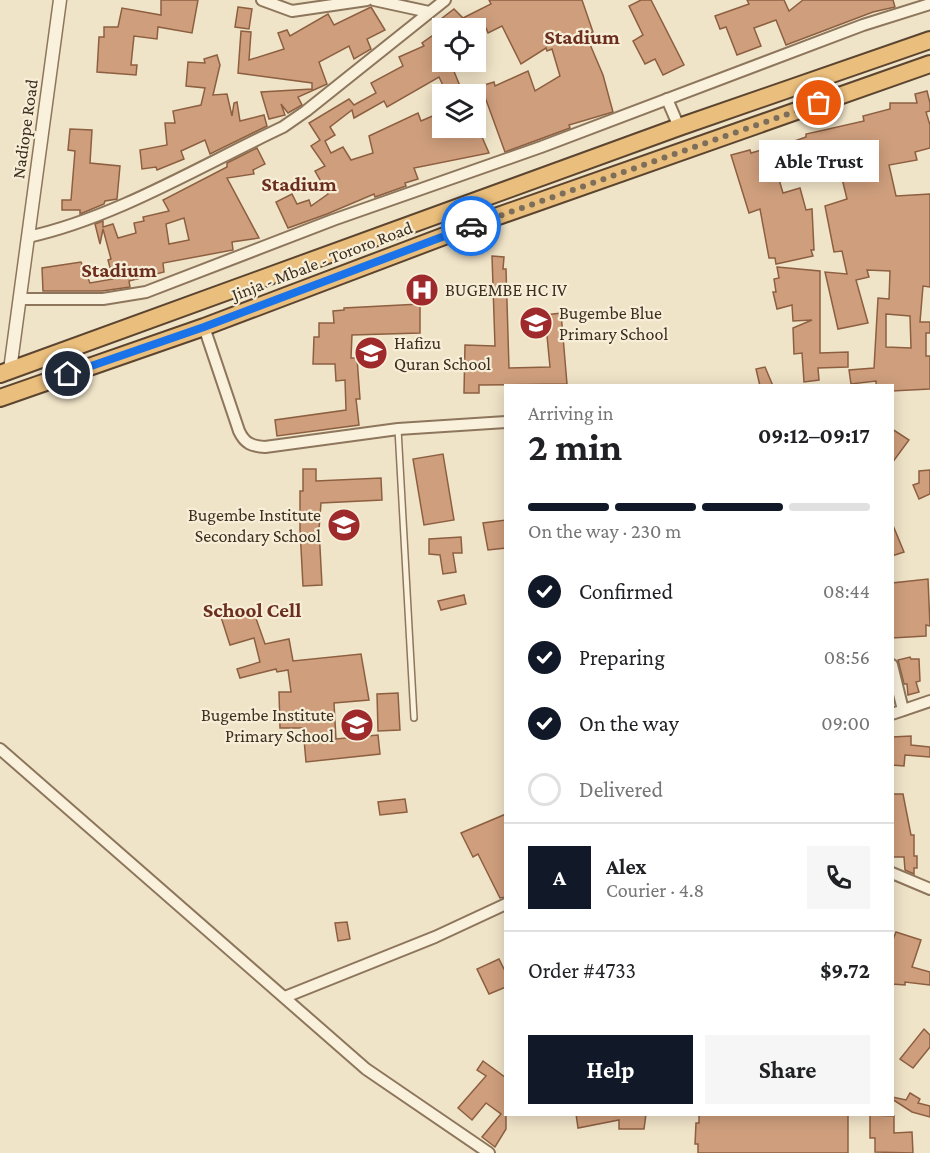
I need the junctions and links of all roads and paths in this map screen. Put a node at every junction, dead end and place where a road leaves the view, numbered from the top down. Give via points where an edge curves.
1 (60, 0) edge
2 (262, 0) edge
3 (367, 0) edge
4 (374, 0) edge
5 (445, 0) edge
6 (930, 4) edge
7 (429, 12) junction
8 (930, 40) edge
9 (930, 64) edge
10 (667, 99) junction
11 (679, 127) junction
12 (28, 237) junction
13 (20, 299) junction
14 (204, 327) junction
15 (5, 372) edge
16 (0, 398) edge
17 (504, 422) edge
18 (398, 429) junction
19 (894, 698) edge
20 (930, 701) edge
21 (895, 714) edge
22 (414, 718) dead end
23 (0, 749) edge
24 (894, 874) edge
25 (930, 890) edge
26 (504, 905) edge
27 (285, 998) junction
28 (489, 1153) edge

1 - 12 street, Nadiope Road
2 - 3 street via 292,11
4 - 7 street
5 - 7 street
6 - 10 street via 862,25
7 - 12 street via 283,127 98,216
8 - 11 highway, Jinja - Mbale - Tororo Road
9 - 14 highway, Jinja - Mbale - Tororo Road via 484,221
10 - 11 street
10 - 13 street via 146,292 103,299
11 - 15 highway, Jinja - Mbale - Tororo Road
12 - 13 street, Nadiope Road
13 - 15 street, Nadiope Road
14 - 16 highway, Jinja - Mbale - Tororo Road
14 - 18 street via 244,441 266,447
17 - 18 street
18 - 22 lane
19 - 21 street
20 - 21 street
23 - 27 street
24 - 25 street
26 - 27 street via 435,938
27 - 28 street via 395,1091

